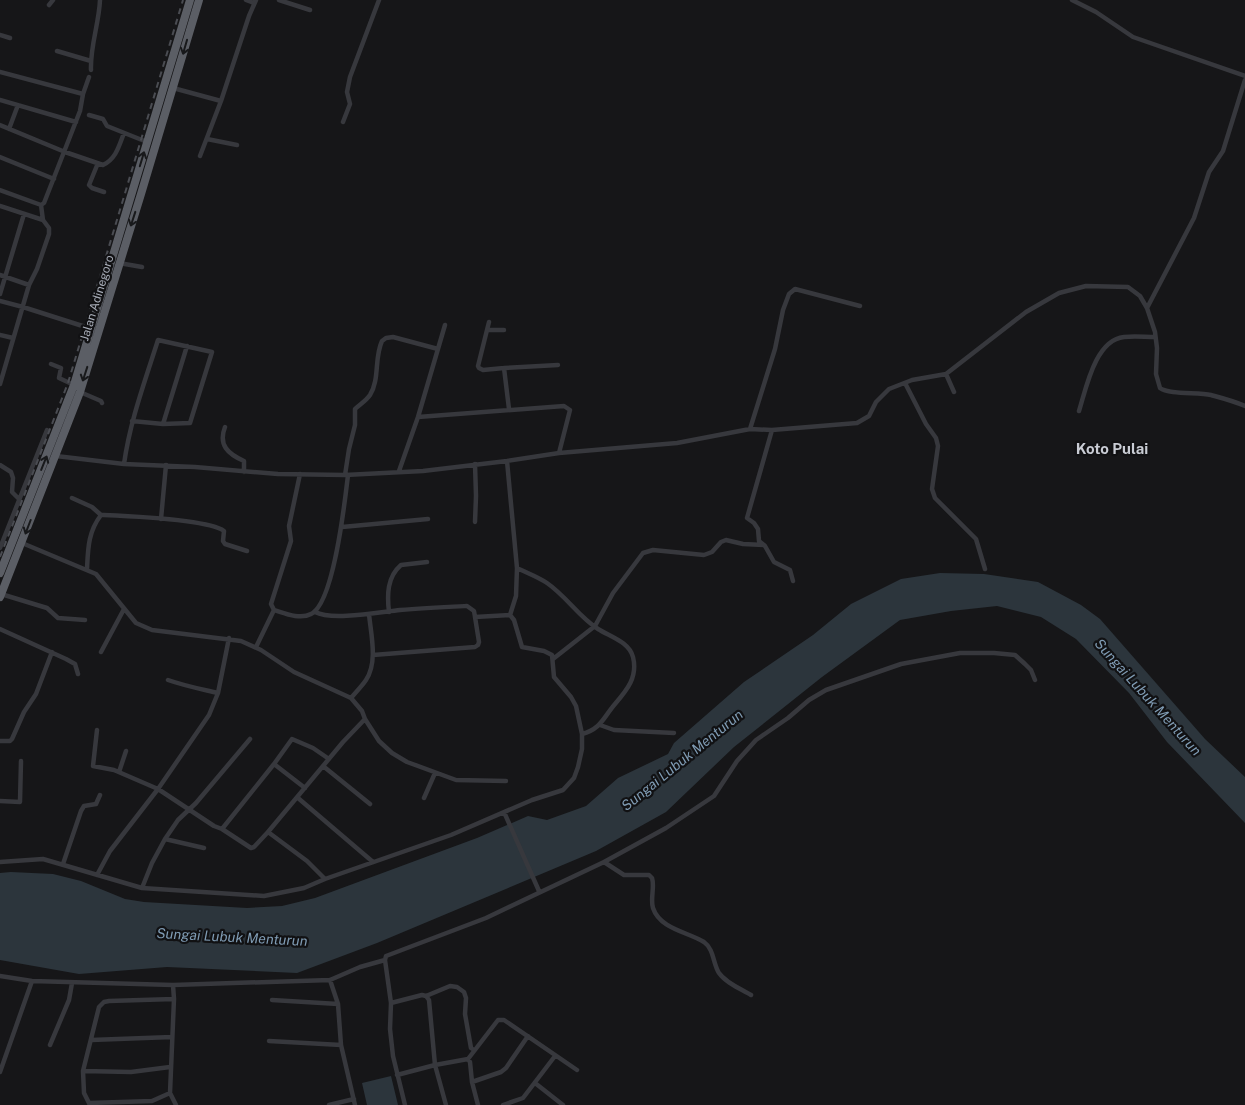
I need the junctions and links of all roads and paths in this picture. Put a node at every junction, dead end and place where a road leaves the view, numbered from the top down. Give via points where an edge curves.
1 (53, 0) edge
2 (100, 0) edge
3 (190, 0) edge
4 (199, 0) edge
5 (246, 0) edge
6 (279, 0) edge
7 (379, 0) edge
8 (1072, 0) edge
9 (255, 1) edge
10 (49, 5) dead end
11 (310, 10) dead end
12 (0, 35) edge
13 (10, 38) dead end
14 (58, 51) dead end
15 (91, 61) junction
16 (91, 70) dead end
17 (0, 72) edge
18 (1245, 76) edge
19 (89, 77) dead end
20 (1245, 80) edge
21 (173, 88) junction
22 (83, 94) junction
23 (0, 100) edge
24 (221, 101) junction
25 (18, 105) junction
26 (90, 115) dead end
27 (76, 122) junction
28 (343, 122) dead end
29 (0, 125) edge
30 (9, 129) junction
31 (124, 133) junction
32 (207, 139) junction
33 (147, 142) junction
34 (236, 146) dead end
35 (65, 152) junction
36 (200, 156) dead end
37 (0, 157) edge
38 (98, 163) junction
39 (136, 176) junction
40 (146, 178) junction
41 (54, 179) junction
42 (0, 190) edge
43 (132, 190) junction
44 (104, 192) dead end
45 (142, 194) junction
46 (41, 205) junction
47 (0, 206) edge
48 (24, 214) junction
49 (43, 220) junction
50 (119, 263) junction
51 (142, 267) dead end
52 (2, 275) edge
53 (29, 286) junction
54 (0, 294) edge
55 (0, 302) edge
56 (860, 306) dead end
57 (23, 307) junction
58 (1147, 308) junction
59 (489, 322) dead end
60 (445, 325) dead end
61 (92, 329) junction
62 (488, 330) junction
63 (504, 330) dead end
64 (0, 335) edge
65 (1156, 337) junction
66 (13, 338) junction
67 (187, 346) junction
68 (438, 349) junction
69 (51, 364) dead end
70 (558, 365) dead end
71 (2, 368) edge
72 (504, 368) junction
73 (946, 374) junction
74 (905, 383) junction
75 (0, 384) edge
76 (74, 385) junction
77 (80, 392) junction
78 (954, 392) dead end
79 (102, 404) dead end
80 (1245, 406) edge
81 (510, 409) junction
82 (1079, 411) dead end
83 (418, 417) junction
84 (132, 421) junction
85 (163, 424) junction
86 (225, 427) dead end
87 (750, 429) junction
88 (47, 430) dead end
89 (772, 430) junction
90 (560, 453) junction
91 (56, 456) junction
92 (507, 461) junction
93 (124, 464) junction
94 (475, 464) junction
95 (166, 465) junction
96 (0, 466) edge
97 (399, 471) junction
98 (244, 472) junction
99 (300, 474) junction
100 (346, 475) junction
101 (72, 498) dead end
102 (19, 499) junction
103 (12, 515) junction
104 (101, 515) junction
105 (22, 519) junction
106 (161, 519) junction
107 (428, 519) dead end
108 (475, 522) dead end
109 (342, 527) junction
110 (22, 543) junction
111 (764, 545) junction
112 (0, 548) edge
113 (247, 551) dead end
114 (427, 562) dead end
115 (517, 568) junction
116 (87, 569) junction
117 (985, 569) dead end
118 (0, 573) edge
119 (794, 581) dead end
120 (1, 596) edge
121 (124, 609) junction
122 (274, 610) junction
123 (315, 612) junction
124 (389, 612) junction
125 (369, 614) junction
126 (510, 615) junction
127 (475, 617) junction
128 (85, 620) dead end
129 (595, 626) junction
130 (0, 629) edge
131 (229, 638) junction
132 (256, 647) junction
133 (52, 652) junction
134 (102, 652) dead end
135 (373, 655) junction
136 (553, 659) junction
137 (78, 674) dead end
138 (168, 680) dead end
139 (1035, 680) dead end
140 (218, 693) junction
141 (351, 698) junction
142 (365, 719) junction
143 (600, 725) junction
144 (97, 730) dead end
145 (674, 733) dead end
146 (582, 734) junction
147 (250, 739) dead end
148 (0, 740) edge
149 (126, 751) dead end
150 (329, 760) junction
151 (21, 761) dead end
152 (274, 764) junction
153 (323, 766) junction
154 (119, 772) junction
155 (436, 774) junction
156 (506, 781) dead end
157 (305, 788) junction
158 (158, 789) junction
159 (100, 795) dead end
160 (298, 798) junction
161 (424, 798) dead end
162 (0, 801) edge
163 (370, 804) dead end
164 (190, 809) junction
165 (505, 814) junction
166 (222, 829) junction
167 (268, 832) junction
168 (165, 839) junction
169 (204, 848) dead end
170 (0, 862) edge
171 (373, 862) junction
172 (604, 862) junction
173 (63, 864) junction
174 (97, 875) junction
175 (325, 879) junction
176 (142, 888) junction
177 (538, 889) junction
178 (385, 960) junction
179 (0, 976) edge
180 (330, 980) junction
181 (32, 981) junction
182 (72, 983) junction
183 (172, 985) junction
184 (751, 995) dead end
185 (426, 996) junction
186 (174, 999) junction
187 (272, 1000) dead end
188 (391, 1003) junction
189 (338, 1004) junction
190 (528, 1036) junction
191 (172, 1037) junction
192 (91, 1040) junction
193 (269, 1041) dead end
194 (50, 1045) dead end
195 (341, 1045) junction
196 (474, 1050) junction
197 (555, 1056) junction
198 (468, 1059) junction
199 (435, 1065) junction
200 (170, 1067) junction
201 (577, 1070) dead end
202 (83, 1071) junction
203 (0, 1072) edge
204 (397, 1075) junction
205 (472, 1082) junction
206 (535, 1083) junction
207 (170, 1093) junction
208 (354, 1099) junction
209 (151, 1103) edge
210 (89, 1104) edge
211 (130, 1104) edge
212 (561, 1104) edge
213 (176, 1105) edge
214 (329, 1105) edge
215 (355, 1105) edge
216 (405, 1105) edge
217 (446, 1105) edge
218 (478, 1105) edge
219 (503, 1105) edge

1 - 10 street
2 - 15 street
3 - 33 highway, Jalan Adinegoro
4 -> 21 highway, Jalan Adinegoro
5 - 9 street
6 - 11 street
7 - 28 street via 350,76 347,92 350,104
8 - 18 street via 1133,36
9 - 24 street
12 - 13 street
14 - 15 street
15 - 16 street
17 - 22 street
19 - 22 street
20 - 58 street via 1223,151 1209,172 1194,218
21 - 24 street
21 - 40 highway, Jalan Adinegoro
22 - 27 street
23 - 25 street
24 - 32 street
25 - 27 street
25 - 30 street
26 - 31 street via 103,118 107,126
27 - 35 street
29 - 30 street
30 - 35 street
31 - 33 street
31 - 38 street via 112,159
32 - 34 street
32 - 36 street
39 -> 33 highway, Jalan Adinegoro
35 - 38 street
35 - 41 street
37 - 41 street
38 - 44 street via 89,185
39 - 40 highway
39 - 43 highway, Jalan Adinegoro
40 - 45 highway, Jalan Adinegoro
41 - 46 street
42 - 46 street
43 - 45 highway
43 - 61 highway, Jalan Adinegoro
45 -> 50 highway, Jalan Adinegoro
46 - 49 street
47 - 48 street
48 - 49 street
48 - 52 street
49 - 53 street via 49,234
50 - 51 street
50 -> 77 highway, Jalan Adinegoro
52 - 53 street
52 - 54 street
53 - 57 street
55 - 57 street
56 - 87 street via 794,289 791,291
57 - 61 street
57 - 66 street
58 - 65 street
58 - 73 street via 1140,296 1128,286 1086,286 1059,294 1026,312
59 - 62 street
60 - 68 street
61 - 76 highway, Jalan Adinegoro
62 - 63 street
62 - 72 street via 478,368
64 - 66 street
65 - 80 street via 1157,379 1163,390 1209,395
65 - 82 street via 1123,337 1104,347
66 - 71 street
67 - 84 street via 158,340
67 - 85 street
67 - 85 street via 212,352 196,405 189,424
68 - 83 street
68 - 100 street via 393,337 382,341 372,392 355,409
69 - 76 street via 61,368 60,380
70 - 72 street
71 - 75 street
72 - 81 street
73 - 74 street
73 - 78 street
74 - 89 street via 889,389 876,402 869,416 858,423
74 - 117 street via 936,438 938,446 932,490 935,498 976,539
105 -> 76 highway, Jalan Adinegoro
77 - 79 street
77 - 91 highway, Jalan Adinegoro
81 - 83 street
81 - 90 street via 568,407
83 - 97 street
84 - 85 street
84 - 93 street
86 - 98 street via 222,442 226,449 244,461
87 - 89 street
87 - 90 street via 677,443
88 - 102 street
89 - 111 street via 747,516 758,529 759,541
90 - 92 street
91 - 93 street
91 -> 110 highway, Jalan Adinegoro
92 - 94 street
92 - 115 street
93 - 95 street
94 - 97 street
94 - 108 street
95 - 98 street
95 - 106 street
96 - 102 street via 11,472 12,492
97 - 100 street
98 - 99 street
99 - 100 street
99 - 122 street via 289,526 291,541 271,602
100 - 109 street
101 - 104 street
102 - 103 street
103 - 105 street
103 - 112 street
104 - 106 street
104 - 116 street via 88,541
105 - 118 highway, Jalan Adinegoro
106 - 113 street via 218,528 224,531 224,544
107 - 109 street
109 - 123 street via 332,571
110 - 116 street
110 - 120 highway, Jalan Adinegoro
111 - 119 street via 774,562 790,570
111 - 129 street via 726,540 710,554 704,555 647,551 613,593
114 - 124 street via 398,567 388,586
115 - 126 street via 516,596
115 - 129 street via 548,584
116 - 121 street via 96,574
120 - 128 street via 47,608 58,618
121 - 131 street via 136,623 152,630
121 - 134 street
122 - 123 street via 304,616
122 - 132 street
123 - 125 street via 323,615
124 - 125 street
124 - 127 street via 467,606 474,611
125 - 135 street
126 - 127 street
126 - 136 street via 521,646 549,653
127 - 135 street via 479,642 475,647
129 - 136 street
129 - 143 street via 626,646 634,666 627,690
130 - 133 street
131 - 132 street
131 - 140 street
132 - 141 street via 294,672
133 - 137 street via 75,664
133 - 148 street via 36,694 12,739
135 - 141 street via 369,674
136 - 146 street via 554,677 576,706
138 - 140 street
139 - 172 street via 1031,670 1015,655 960,653 902,664 831,688 809,700 756,740 737,761 714,796 666,828
140 - 158 street via 209,715
141 - 142 street
142 - 150 street
142 - 155 street via 379,741 392,753
143 - 145 street via 614,730
143 - 146 street
144 - 154 street via 93,766
146 - 165 street via 582,749 574,778 562,790
147 - 164 street
149 - 154 street
150 - 152 street via 313,748 292,739
150 - 153 street
151 - 162 street via 20,802
152 - 157 street
152 - 166 street
153 - 157 street
153 - 163 street
154 - 158 street
155 - 156 street via 456,780
155 - 161 street
157 - 160 street
158 - 164 street
158 - 174 street via 110,850
159 - 173 street via 96,804 84,806 80,811
160 - 167 street
160 - 171 street
164 - 166 street
164 - 168 street
165 - 171 street
165 - 177 street
166 - 167 street via 251,848
167 - 175 street
168 - 169 street
168 - 176 street
170 - 173 street via 43,859
171 - 175 street
172 - 177 street
172 - 184 street via 624,875 649,875 652,878 653,908 661,919 706,944 722,976
173 - 174 street
174 - 176 street
175 - 176 street via 304,888 264,896
177 - 178 street via 486,918 390,953
178 - 180 street
178 - 188 street
179 - 181 street
180 - 183 street
180 - 189 street
181 - 182 street
181 - 203 street
182 - 183 street
182 - 194 street via 69,1000
183 - 186 street
185 - 188 street
185 - 196 street via 450,986 464,992 465,1014
185 - 199 street
186 - 191 street
186 - 192 street via 104,1002 99,1007
187 - 189 street
188 - 204 street via 390,1029
189 - 195 street
190 - 196 street via 504,1020 498,1020
190 - 197 street
190 - 205 street via 506,1068
191 - 192 street
191 - 200 street
192 - 202 street
193 - 195 street
195 - 208 street
196 - 198 street
197 - 201 street
197 - 206 street
198 - 199 street
198 - 205 street
199 - 204 street
199 - 217 street
200 - 202 street via 131,1072
200 - 207 street
202 - 210 street via 84,1093
204 - 216 street
205 - 218 street
206 - 212 street
206 - 219 street via 523,1098
207 - 209 street
207 - 213 street
208 - 214 street
208 - 215 street
209 - 211 street
210 - 211 street

